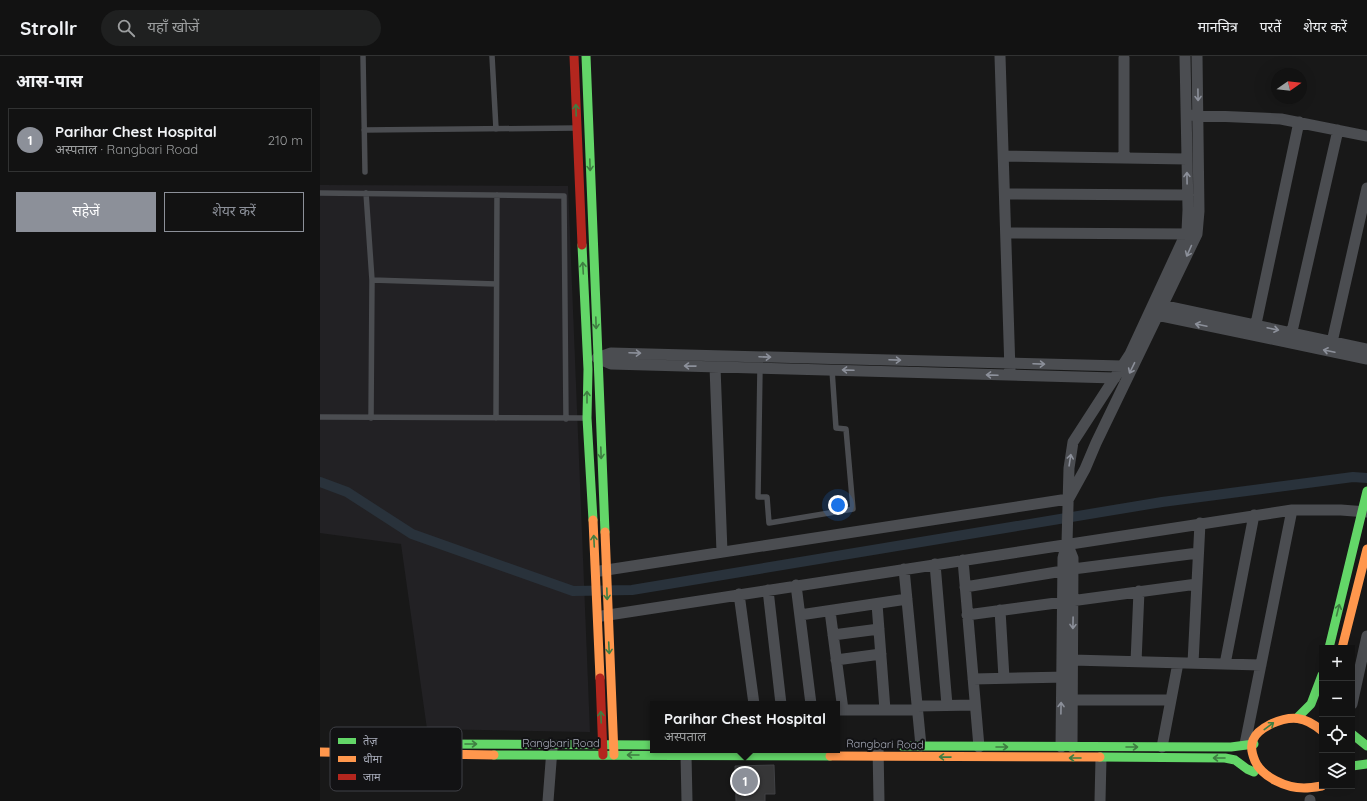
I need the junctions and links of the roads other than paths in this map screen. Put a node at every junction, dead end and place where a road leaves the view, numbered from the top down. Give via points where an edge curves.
1 (363, 56) edge
2 (492, 56) edge
3 (574, 56) edge
4 (586, 56) edge
5 (1000, 56) edge
6 (1185, 56) edge
7 (1197, 56) edge
8 (1124, 58) dead end
9 (1198, 115) junction
10 (1186, 116) junction
11 (1299, 122) junction
12 (577, 128) junction
13 (496, 129) junction
14 (364, 130) junction
15 (1338, 130) junction
16 (1367, 136) edge
17 (1004, 156) junction
18 (1124, 158) junction
19 (1187, 159) junction
20 (365, 172) dead end
21 (1367, 188) edge
22 (320, 193) edge
23 (366, 193) junction
24 (1005, 194) junction
25 (497, 195) junction
26 (1188, 195) junction
27 (1006, 233) junction
28 (1191, 234) junction
29 (372, 280) junction
30 (496, 284) junction
31 (1156, 310) junction
32 (1254, 330) junction
33 (1291, 338) junction
34 (1332, 342) junction
35 (1367, 349) edge
36 (597, 358) junction
37 (814, 358) junction
38 (1367, 359) edge
39 (1010, 363) junction
40 (715, 366) junction
41 (1122, 366) junction
42 (760, 368) junction
43 (813, 369) junction
44 (832, 370) junction
45 (1010, 375) junction
46 (1114, 378) junction
47 (320, 417) edge
48 (371, 418) junction
49 (496, 418) junction
50 (587, 418) junction
51 (566, 419) junction
52 (600, 419) junction
53 (1367, 491) edge
54 (1068, 503) junction
55 (1292, 510) junction
56 (1364, 512) edge
57 (1254, 515) junction
58 (1200, 524) junction
59 (1067, 539) junction
60 (1367, 549) edge
61 (722, 552) junction
62 (1198, 552) junction
63 (963, 560) junction
64 (935, 564) junction
65 (904, 569) junction
66 (1068, 570) junction
67 (601, 575) junction
68 (1197, 584) junction
69 (796, 585) junction
70 (965, 586) junction
71 (768, 590) junction
72 (1139, 591) junction
73 (739, 594) junction
74 (907, 599) junction
75 (1068, 600) junction
76 (877, 604) junction
77 (1000, 610) junction
78 (830, 611) junction
79 (602, 612) junction
80 (800, 615) junction
81 (967, 615) junction
82 (879, 629) junction
83 (833, 636) junction
84 (1367, 636) edge
85 (1330, 645) edge
86 (1343, 645) edge
87 (881, 654) junction
88 (836, 660) junction
89 (1072, 660) junction
90 (1136, 662) junction
91 (1178, 662) junction
92 (1193, 663) junction
93 (1224, 664) junction
94 (1261, 664) junction
95 (1004, 678) junction
96 (1067, 678) junction
97 (973, 679) junction
98 (1320, 681) edge
99 (1355, 690) edge
100 (1072, 700) junction
101 (1171, 700) junction
102 (754, 701) edge
103 (781, 701) edge
104 (811, 701) edge
105 (839, 701) edge
106 (947, 705) junction
107 (975, 705) junction
108 (917, 708) junction
109 (840, 710) edge
110 (885, 710) junction
111 (1297, 718) junction
112 (1319, 728) edge
113 (1355, 737) edge
114 (1249, 744) junction
115 (602, 745) junction
116 (613, 745) junction
117 (650, 745) edge
118 (462, 746) edge
119 (921, 746) junction
120 (979, 747) junction
121 (1066, 747) junction
122 (1162, 747) junction
123 (1367, 747) edge
124 (881, 748) junction
125 (1355, 748) edge
126 (840, 749) edge
127 (553, 750) junction
128 (462, 751) edge
129 (320, 752) edge
130 (330, 752) edge
131 (742, 753) edge
132 (614, 755) junction
133 (686, 755) junction
134 (603, 756) junction
135 (1101, 758) junction
136 (1367, 764) edge
137 (1355, 766) edge
138 (1254, 772) junction
139 (1258, 782) dead end
140 (548, 801) edge
141 (687, 801) edge
142 (879, 801) edge
143 (1100, 801) edge

1 - 14 lane
2 - 13 lane
12 -> 3 street
4 -> 36 street
5 - 17 street
6 - 10 street
7 -> 9 street
8 - 18 street
9 - 10 street
9 - 11 street
9 - 28 street via 1199,212
10 - 19 street
11 - 15 street
11 - 32 street
12 - 13 lane
50 -> 12 street via 588,369
13 - 14 lane
14 - 20 lane
15 - 16 street
15 - 33 street
17 - 18 street
17 - 24 street
18 - 19 street
26 -> 19 street
21 - 34 street
22 - 23 lane
23 - 25 lane
23 - 29 lane
24 - 26 street
24 - 27 street
25 - 30 lane
25 - 51 lane via 564,196
26 - 28 street
27 - 28 street
27 - 39 street
28 - 31 street
29 - 30 lane
29 - 48 lane
30 - 49 lane
31 - 32 street
31 - 41 street
31 -> 54 street
32 - 33 street
33 - 34 street
38 -> 33 street
34 - 35 street
36 -> 37 street via 611,353
40 -> 36 street via 611,364
36 - 52 street
37 -> 39 street
37 - 43 street
39 -> 41 street
39 - 45 street
40 - 42 street
40 - 61 street
41 - 46 street
42 - 43 street
42 - 44 lane via 758,496 767,497 769,523 853,509 846,429 836,428
43 - 44 street
45 -> 44 street
45 - 46 street
54 -> 46 street via 1073,442
47 - 48 lane
48 - 49 lane
49 - 51 lane
50 - 51 lane
50 - 52 lane
67 -> 50 street
52 -> 67 street
53 - 56 street
54 - 59 street
54 - 61 street
55 - 56 street
55 - 57 street
55 - 94 street
85 -> 56 street
57 - 58 street
57 - 93 street
58 - 59 street
58 - 62 street
59 - 63 street
59 - 66 street via 1063,558
60 - 86 street
61 - 67 street
62 - 66 street
62 - 68 street
63 - 64 street
63 - 70 street
64 - 65 street
64 - 106 street
65 - 69 street
65 - 74 street
66 - 70 street
66 - 75 street
67 - 79 street
68 - 72 street
68 - 92 street
69 - 71 street
69 - 80 street
70 - 81 street
71 - 73 street
71 - 103 street
72 - 75 street
72 - 90 street
73 - 79 street
73 - 102 street
74 - 76 street
74 - 108 street
75 - 77 street
75 -> 89 street
75 - 96 street
76 - 78 street
76 - 82 street
77 - 81 street
77 - 95 street
78 - 80 street
78 - 83 street
115 -> 79 street
79 -> 116 street
80 - 104 street
81 - 97 street
82 - 83 street
82 - 87 street
83 - 88 street
84 - 99 street
87 - 88 street
87 - 110 street
88 - 105 street
89 - 90 street
89 - 96 street
90 - 91 street
91 - 92 street
91 - 101 street
92 - 93 street
93 - 94 street
94 - 114 street
95 - 96 street
95 - 97 street
96 - 100 street
121 -> 96 street
97 - 107 street
98 - 111 street via 1311,704
100 - 101 street
100 - 121 street
101 - 122 street
106 - 107 street
106 - 108 street
107 - 120 street
108 - 110 street
108 - 119 street
109 - 110 street
111 - 112 street
114 -> 111 street via 1276,721
113 - 123 street
114 - 122 street, Rangbari Road via 1231,748
114 - 138 street
115 - 116 street, Rangbari Road
115 - 127 street, Rangbari Road
115 - 134 street
116 - 117 street, Rangbari Road
116 - 132 street
118 -> 127 street, Rangbari Road
119 - 120 street, Rangbari Road
119 - 124 street, Rangbari Road
120 -> 121 street, Rangbari Road
121 -> 122 street, Rangbari Road
123 - 125 street
124 - 126 street, Rangbari Road
135 -> 124 street, Rangbari Road
124 - 142 street
127 - 128 street, Rangbari Road
127 - 134 street, Rangbari Road
127 - 140 street
129 - 130 street, Rangbari Road
131 - 133 street, Rangbari Road
133 -> 132 street, Rangbari Road
132 - 134 street, Rangbari Road
133 - 141 street
138 -> 135 street, Rangbari Road via 1235,760 1225,758
135 - 143 street
136 - 137 street
138 - 139 street

